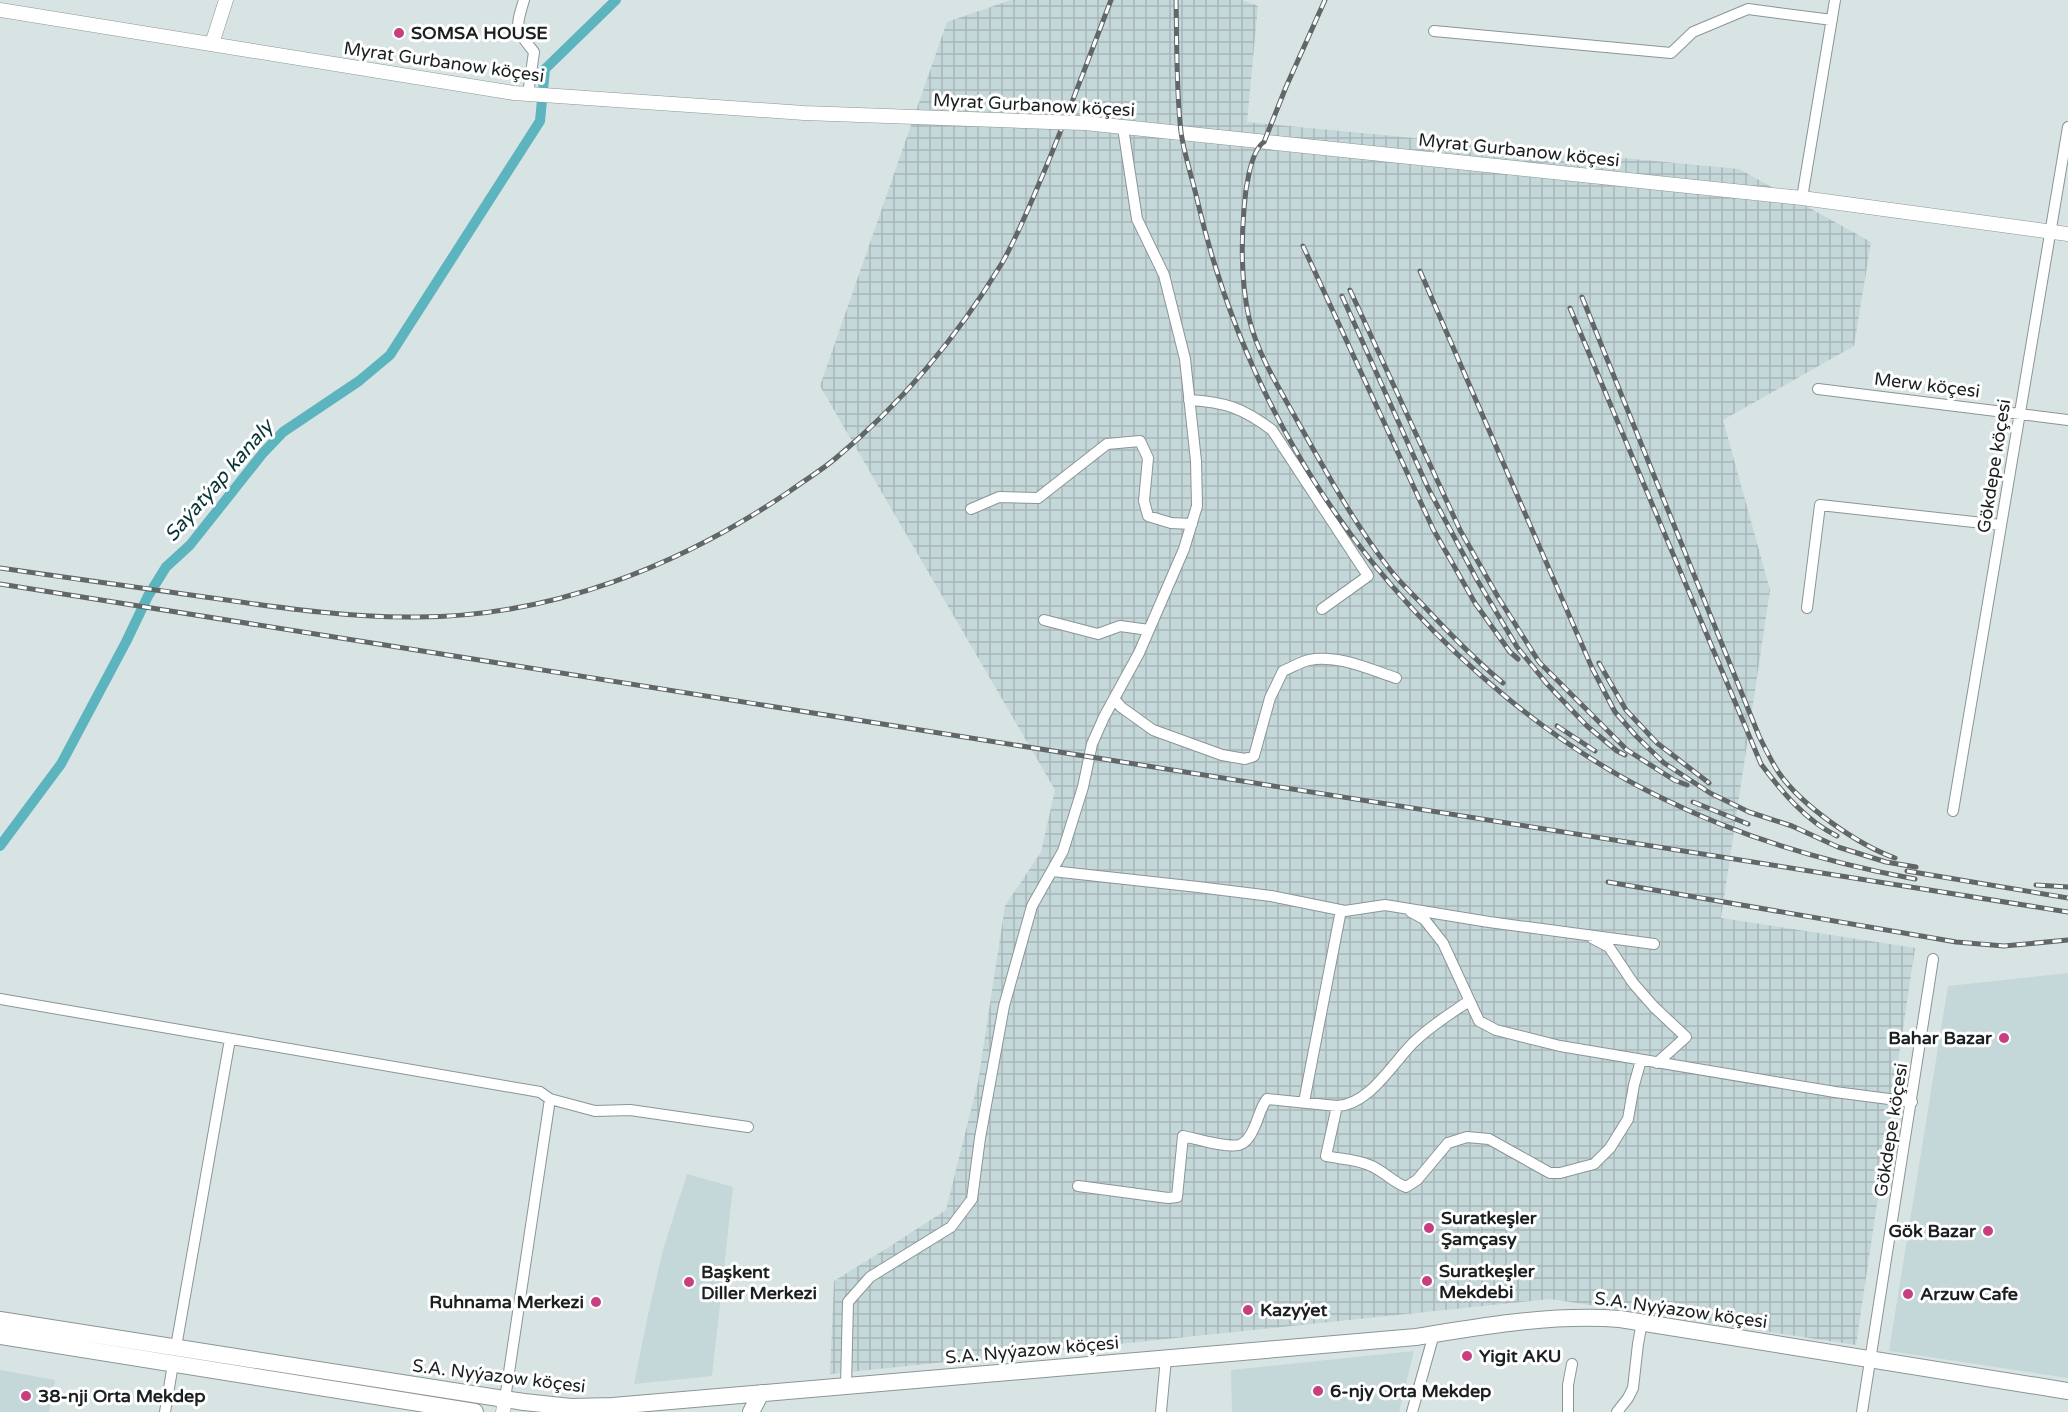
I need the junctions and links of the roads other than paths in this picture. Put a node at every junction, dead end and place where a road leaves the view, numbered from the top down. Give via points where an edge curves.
1 (226, 0) edge
2 (524, 0) edge
3 (1835, 0) edge
4 (0, 10) edge
5 (1832, 20) junction
6 (1434, 31) dead end
7 (212, 44) junction
8 (528, 94) junction
9 (2068, 127) edge
10 (1123, 128) junction
11 (1802, 198) junction
12 (2051, 232) junction
13 (2068, 234) edge
14 (1818, 389) dead end
15 (1190, 400) junction
16 (2019, 413) junction
17 (2068, 420) edge
18 (972, 509) dead end
19 (1192, 524) junction
20 (2001, 525) junction
21 (1807, 608) dead end
22 (1322, 609) dead end
23 (1044, 620) dead end
24 (1149, 630) junction
25 (1395, 678) dead end
26 (1115, 699) junction
27 (1953, 811) dead end
28 (1052, 871) junction
29 (1404, 908) junction
30 (1341, 910) junction
31 (1586, 935) junction
32 (1654, 944) dead end
33 (1933, 959) dead end
34 (0, 999) edge
35 (1469, 1001) junction
36 (230, 1039) junction
37 (1641, 1060) junction
38 (1658, 1063) junction
39 (550, 1099) junction
40 (1304, 1102) junction
41 (1912, 1102) junction
42 (1337, 1106) junction
43 (748, 1127) dead end
44 (1078, 1186) dead end
45 (0, 1320) edge
46 (1642, 1322) junction
47 (1434, 1334) junction
48 (0, 1336) edge
49 (175, 1356) junction
50 (1166, 1358) junction
51 (1870, 1358) junction
52 (1572, 1364) dead end
53 (846, 1386) junction
54 (2068, 1390) edge
55 (761, 1393) junction
56 (504, 1405) edge
57 (165, 1412) edge
58 (476, 1412) edge
59 (751, 1412) edge
60 (1161, 1412) edge
61 (1412, 1412) edge
62 (1568, 1412) edge
63 (1617, 1412) edge
64 (1862, 1412) edge

1 - 7 street
2 - 8 street via 517,23 518,33 534,52
3 - 5 street
4 - 7 street, Myrat Gurbanow köçesi
5 - 6 street via 1748,9 1693,32 1671,53
5 - 11 street
7 - 8 street, Myrat Gurbanow köçesi
8 - 10 street, Myrat Gurbanow köçesi, bridge via 804,113 1085,123
9 - 12 street, Gökdepe köçesi
10 - 11 street, Myrat Gurbanow köçesi
10 - 15 street via 1137,219 1164,275 1185,359
11 - 12 street, Myrat Gurbanow köçesi
12 - 13 street, Myrat Gurbanow köçesi
12 - 16 street, Gökdepe köçesi
14 - 16 street, Merw köçesi
15 - 19 street via 1197,506
15 - 22 street via 1235,407 1272,430 1368,576
16 - 17 street, Merw köçesi
16 - 20 street, Gökdepe köçesi
18 - 19 street via 999,497 1038,498 1107,444 1140,441 1148,458 1144,501 1148,516
19 - 24 street
20 - 21 street via 1820,506
20 - 27 street, Gökdepe köçesi
23 - 24 street via 1098,634 1120,626
24 - 26 street
25 - 26 street via 1326,659 1308,660 1283,671 1270,698 1254,756 1245,759 1222,755 1153,730
26 - 28 street via 1092,744 1063,851
28 - 30 street via 1198,886
28 - 53 street via 1032,906 1004,1006 972,1199 951,1227 870,1277 848,1302
29 - 30 street via 1385,905
29 - 31 street
29 - 35 street via 1424,919 1443,943
30 - 40 street
31 - 32 street
31 - 38 street via 1609,947 1633,983 1686,1037
33 - 41 street, Gökdepe köçesi
34 - 36 street
35 - 37 street via 1479,1021 1496,1030
35 - 42 street via 1413,1043 1378,1083 1348,1106
36 - 39 street via 540,1092
36 - 49 street
37 - 38 street
37 - 42 street via 1628,1119 1610,1148 1594,1164 1560,1173 1550,1173 1489,1139 1467,1137 1448,1143 1417,1180 1406,1187 1367,1164 1326,1156
38 - 41 street
39 - 43 street via 595,1111 630,1110
39 - 56 street
40 - 42 street
40 - 44 street via 1267,1098 1256,1126 1239,1145 1183,1136 1177,1197
41 - 51 street, Gökdepe köçesi
45 - 49 main road, S.A. Nyýazow köçesi
46 - 47 main road, S.A. Nyýazow köçesi via 1570,1317
46 - 51 main road, S.A. Nyýazow köçesi
46 - 63 street via 1636,1380
47 - 50 main road, S.A. Nyýazow köçesi
47 - 61 street
48 - 49 main road, S.A. Nyýazow köçesi
49 - 56 main road, S.A. Nyýazow köçesi
49 - 57 street
49 - 58 main road, S.A. Nyýazow köçesi
50 - 53 main road, S.A. Nyýazow köçesi
50 - 60 street
51 - 54 main road, S.A. Nyýazow köçesi
51 - 64 street, Gökdepe köçesi
52 - 62 street
53 - 55 main road, S.A. Nyýazow köçesi
55 - 56 main road, S.A. Nyýazow köçesi via 594,1407
55 - 59 main road

